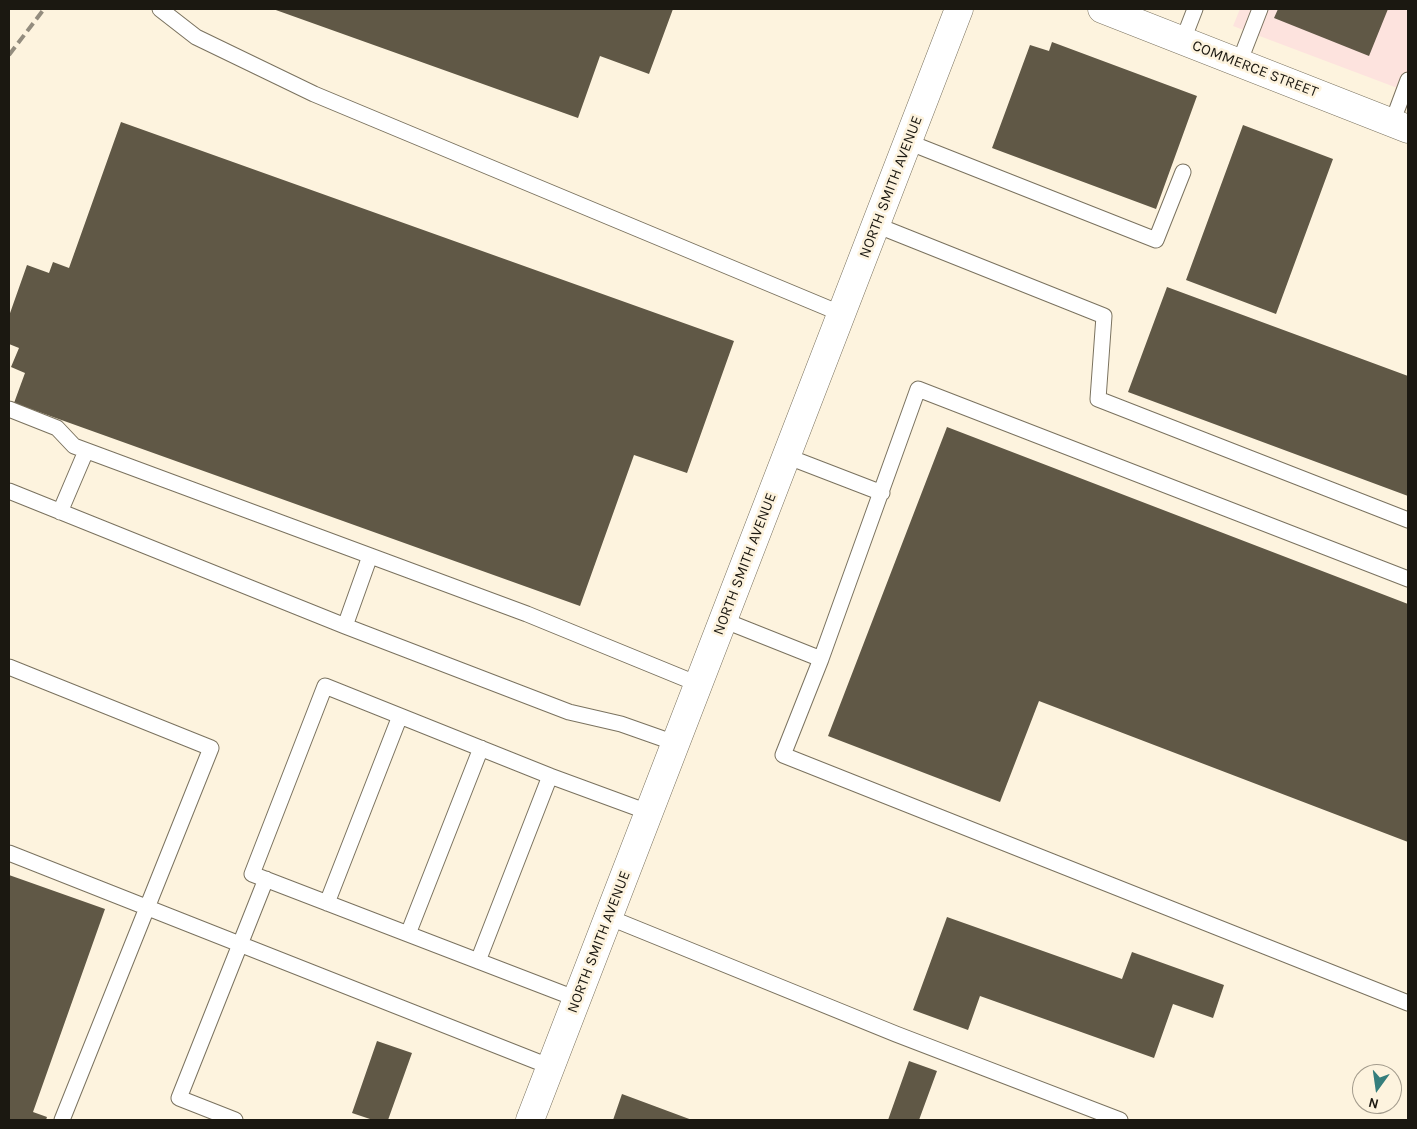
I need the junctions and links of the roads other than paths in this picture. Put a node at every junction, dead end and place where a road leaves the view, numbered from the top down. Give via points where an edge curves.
1 (160, 9) edge
2 (959, 9) edge
3 (1102, 9) edge
4 (1195, 9) edge
5 (1260, 9) edge
6 (1182, 40) junction
7 (1239, 63) junction
8 (1408, 80) edge
9 (1400, 126) edge
10 (908, 142) junction
11 (1183, 172) dead end
12 (876, 225) junction
13 (842, 314) junction
14 (9, 409) edge
15 (86, 451) junction
16 (786, 456) junction
17 (9, 491) edge
18 (882, 493) junction
19 (60, 512) junction
20 (1408, 520) edge
21 (370, 556) junction
22 (1408, 579) edge
23 (723, 620) junction
24 (345, 626) junction
25 (821, 659) junction
26 (9, 667) edge
27 (698, 684) junction
28 (400, 716) junction
29 (675, 743) junction
30 (481, 748) junction
31 (550, 776) junction
32 (648, 812) junction
33 (9, 853) edge
34 (266, 879) junction
35 (327, 903) junction
36 (146, 907) junction
37 (608, 917) junction
38 (408, 934) junction
39 (239, 944) junction
40 (478, 961) junction
41 (577, 999) junction
42 (1408, 1003) edge
43 (551, 1067) junction
44 (62, 1120) edge
45 (235, 1120) edge
46 (530, 1120) edge
47 (1120, 1120) edge

1 - 13 lane via 196,36 314,94
2 - 10 main road, NORTH SMITH AVENUE
3 - 6 main road, COMMERCE STREET
4 - 6 lane
5 - 7 lane
6 - 7 main road, COMMERCE STREET
7 - 9 main road, COMMERCE STREET
8 - 9 lane
10 - 11 lane via 1156,240
10 - 12 main road, NORTH SMITH AVENUE
12 - 13 main road, NORTH SMITH AVENUE
12 - 20 lane via 1104,316 1098,399
13 - 16 main road, NORTH SMITH AVENUE
14 - 15 lane via 57,428 74,446
15 - 19 lane
15 - 21 lane
16 - 18 lane
16 - 23 main road, NORTH SMITH AVENUE
17 - 19 lane
18 - 22 lane via 918,389
18 - 25 lane
19 - 24 lane
21 - 24 lane
21 - 27 lane via 527,614
23 - 25 lane
23 - 27 main road, NORTH SMITH AVENUE
24 - 29 lane via 570,712 621,724
25 - 42 lane via 783,755
26 - 36 lane via 211,748
27 - 29 main road, NORTH SMITH AVENUE
28 - 30 lane
28 - 34 lane via 326,686 252,874
28 - 35 lane
29 - 32 main road, NORTH SMITH AVENUE
30 - 31 lane
30 - 38 lane
31 - 32 lane
31 - 40 lane
32 - 37 main road, NORTH SMITH AVENUE
33 - 36 lane
34 - 35 lane
34 - 39 lane
35 - 38 lane
36 - 39 lane
36 - 44 lane
37 - 41 main road, NORTH SMITH AVENUE
37 - 47 lane via 896,1034
38 - 40 lane
39 - 43 lane
39 - 45 lane via 179,1098
40 - 41 lane
41 - 43 main road, NORTH SMITH AVENUE
43 - 46 main road, NORTH SMITH AVENUE

